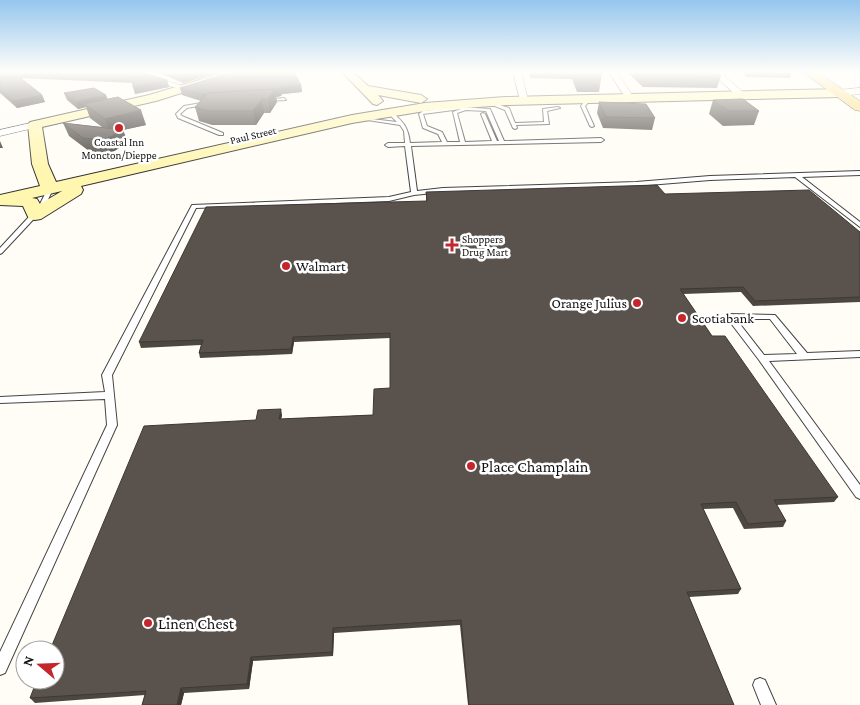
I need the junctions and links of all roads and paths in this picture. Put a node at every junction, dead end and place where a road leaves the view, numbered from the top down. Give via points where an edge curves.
1 (122, 105) edge
2 (199, 105) edge
3 (370, 105) edge
4 (382, 105) edge
5 (413, 105) edge
6 (451, 105) edge
7 (512, 105) edge
8 (584, 105) edge
9 (424, 107) junction
10 (558, 108) dead end
11 (386, 109) junction
12 (352, 116) junction
13 (402, 124) junction
14 (35, 125) junction
15 (592, 126) dead end
16 (0, 133) edge
17 (221, 134) dead end
18 (601, 140) dead end
19 (495, 143) junction
20 (502, 143) junction
21 (445, 144) junction
22 (463, 144) junction
23 (409, 145) junction
24 (388, 146) dead end
25 (40, 164) junction
26 (93, 172) junction
27 (860, 173) edge
28 (114, 174) junction
29 (796, 175) junction
30 (49, 185) junction
31 (0, 192) edge
32 (414, 193) junction
33 (0, 201) edge
34 (35, 215) junction
35 (860, 225) edge
36 (0, 252) edge
37 (860, 354) edge
38 (804, 356) junction
39 (762, 358) junction
40 (110, 395) junction
41 (0, 400) edge
42 (860, 494) edge
43 (0, 668) edge
44 (760, 685) dead end
45 (770, 705) edge

1 - 14 main road
2 - 17 lane via 186,107 178,114
3 - 12 main road
4 - 11 main road
5 - 11 main road, Paul Street
6 - 9 main road, Paul Street
7 - 10 lane via 514,126 547,122 545,110
8 - 15 lane
9 - 11 main road, Paul Street
9 - 13 lane via 408,112
11 - 12 main road, Paul Street
11 - 13 lane
12 - 13 lane
12 - 26 main road, Paul Street
12 - 28 main road
13 - 23 lane
14 - 16 street
14 - 25 main road
18 - 20 lane
19 - 20 lane
19 - 22 lane
19 - 22 lane via 480,111 466,110 455,112
20 - 21 lane via 488,110 460,108 423,112 425,127 440,133
21 - 22 lane
21 - 23 lane
23 - 24 lane
23 - 32 lane
25 - 26 main road via 63,172
25 - 30 main road
25 - 31 main road via 28,180
26 - 30 main road, Paul Street
27 - 29 lane
28 - 30 main road, Paul Street
28 - 34 main road via 76,190
29 - 32 lane
29 - 35 lane
30 - 31 main road, Paul Street
30 - 33 main road, Paul Street
30 - 34 lane via 46,200
32 - 40 lane via 378,199 194,206 107,375
33 - 34 main road via 31,203
34 - 36 lane
37 - 38 lane
38 - 39 lane
38 - 39 lane via 772,317 730,316
39 - 42 lane
40 - 41 lane
40 - 43 lane via 112,425
44 - 45 lane

